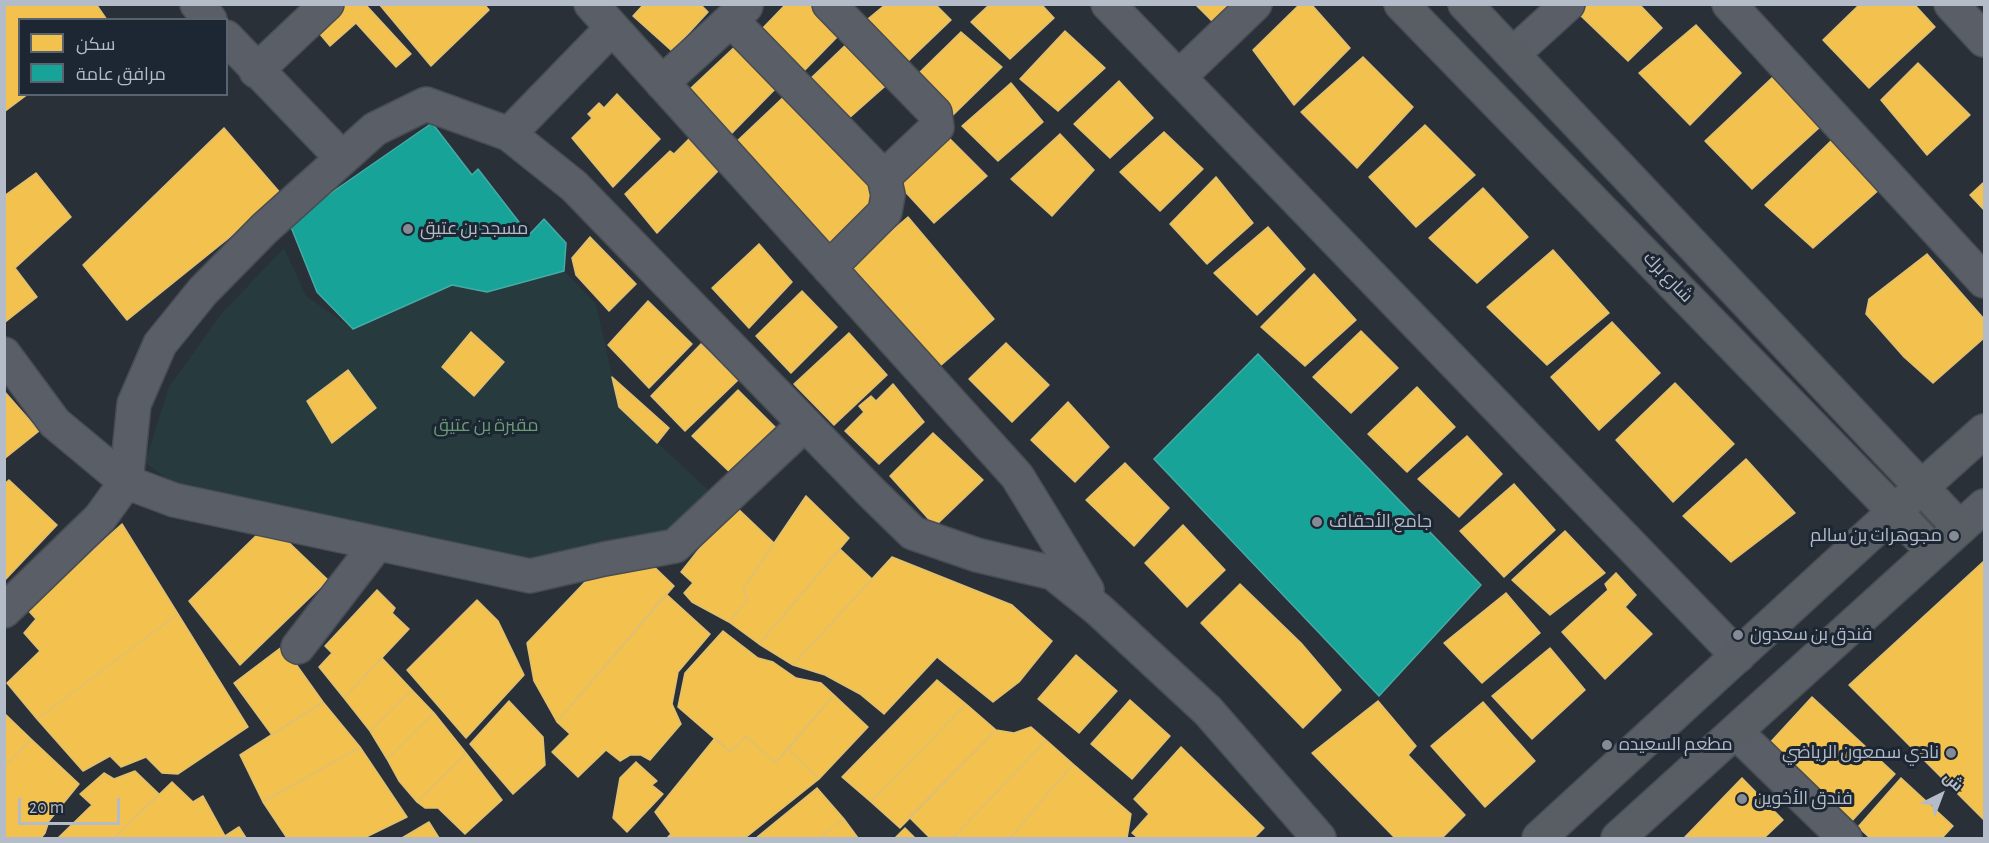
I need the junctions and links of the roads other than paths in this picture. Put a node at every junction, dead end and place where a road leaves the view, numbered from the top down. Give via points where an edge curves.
1 (197, 4) edge
2 (327, 4) edge
3 (829, 4) edge
4 (1108, 4) edge
5 (1255, 4) edge
6 (1401, 4) edge
7 (1465, 4) edge
8 (1568, 4) edge
9 (1729, 4) edge
10 (1952, 4) edge
11 (739, 12) edge
12 (601, 16) edge
13 (208, 18) edge
14 (228, 40) edge
15 (1984, 40) edge
16 (1513, 54) junction
17 (256, 71) junction
18 (1179, 77) junction
19 (662, 83) junction
20 (509, 134) junction
21 (342, 158) junction
22 (884, 177) junction
23 (829, 268) junction
24 (1984, 281) edge
25 (4, 354) edge
26 (805, 424) junction
27 (1984, 432) edge
28 (126, 482) junction
29 (1922, 487) junction
30 (1984, 506) edge
31 (1895, 511) junction
32 (1960, 528) junction
33 (377, 544) junction
34 (1933, 551) junction
35 (1099, 610) junction
36 (4, 611) edge
37 (298, 647) dead end
38 (1738, 656) junction
39 (1736, 732) junction
40 (1623, 837) edge
41 (1319, 838) edge
42 (1539, 838) edge
43 (1845, 838) edge

1 - 13 street
2 - 17 street
3 - 22 street via 935,113 936,127
4 - 18 street
5 - 18 street
6 - 31 main road, شارع برك
7 - 16 main road
8 - 16 street
9 - 24 street
10 - 15 street
11 - 19 street
11 - 22 street
12 - 19 street
12 - 20 street
14 - 17 street
16 - 29 main road
17 - 21 street
18 - 38 street
19 - 23 street
20 - 21 street via 426,104 375,129
20 - 26 street via 574,186
21 - 28 street via 203,291 160,344 134,404
22 - 23 street via 888,195 885,212
23 - 35 street via 1017,476
25 - 28 street via 55,423
26 - 33 street via 675,546 530,576
26 - 35 street via 913,533 977,555 1053,573
27 - 29 main road
28 - 33 street via 174,500
28 - 36 street via 100,518
29 - 31 main road
29 - 32 main road
30 - 32 main road
31 - 34 main road, شارع برك
31 - 38 main road
32 - 34 main road
33 - 37 street
34 - 39 main road
35 - 41 street via 1208,711
38 - 42 main road
39 - 40 main road
39 - 43 street

